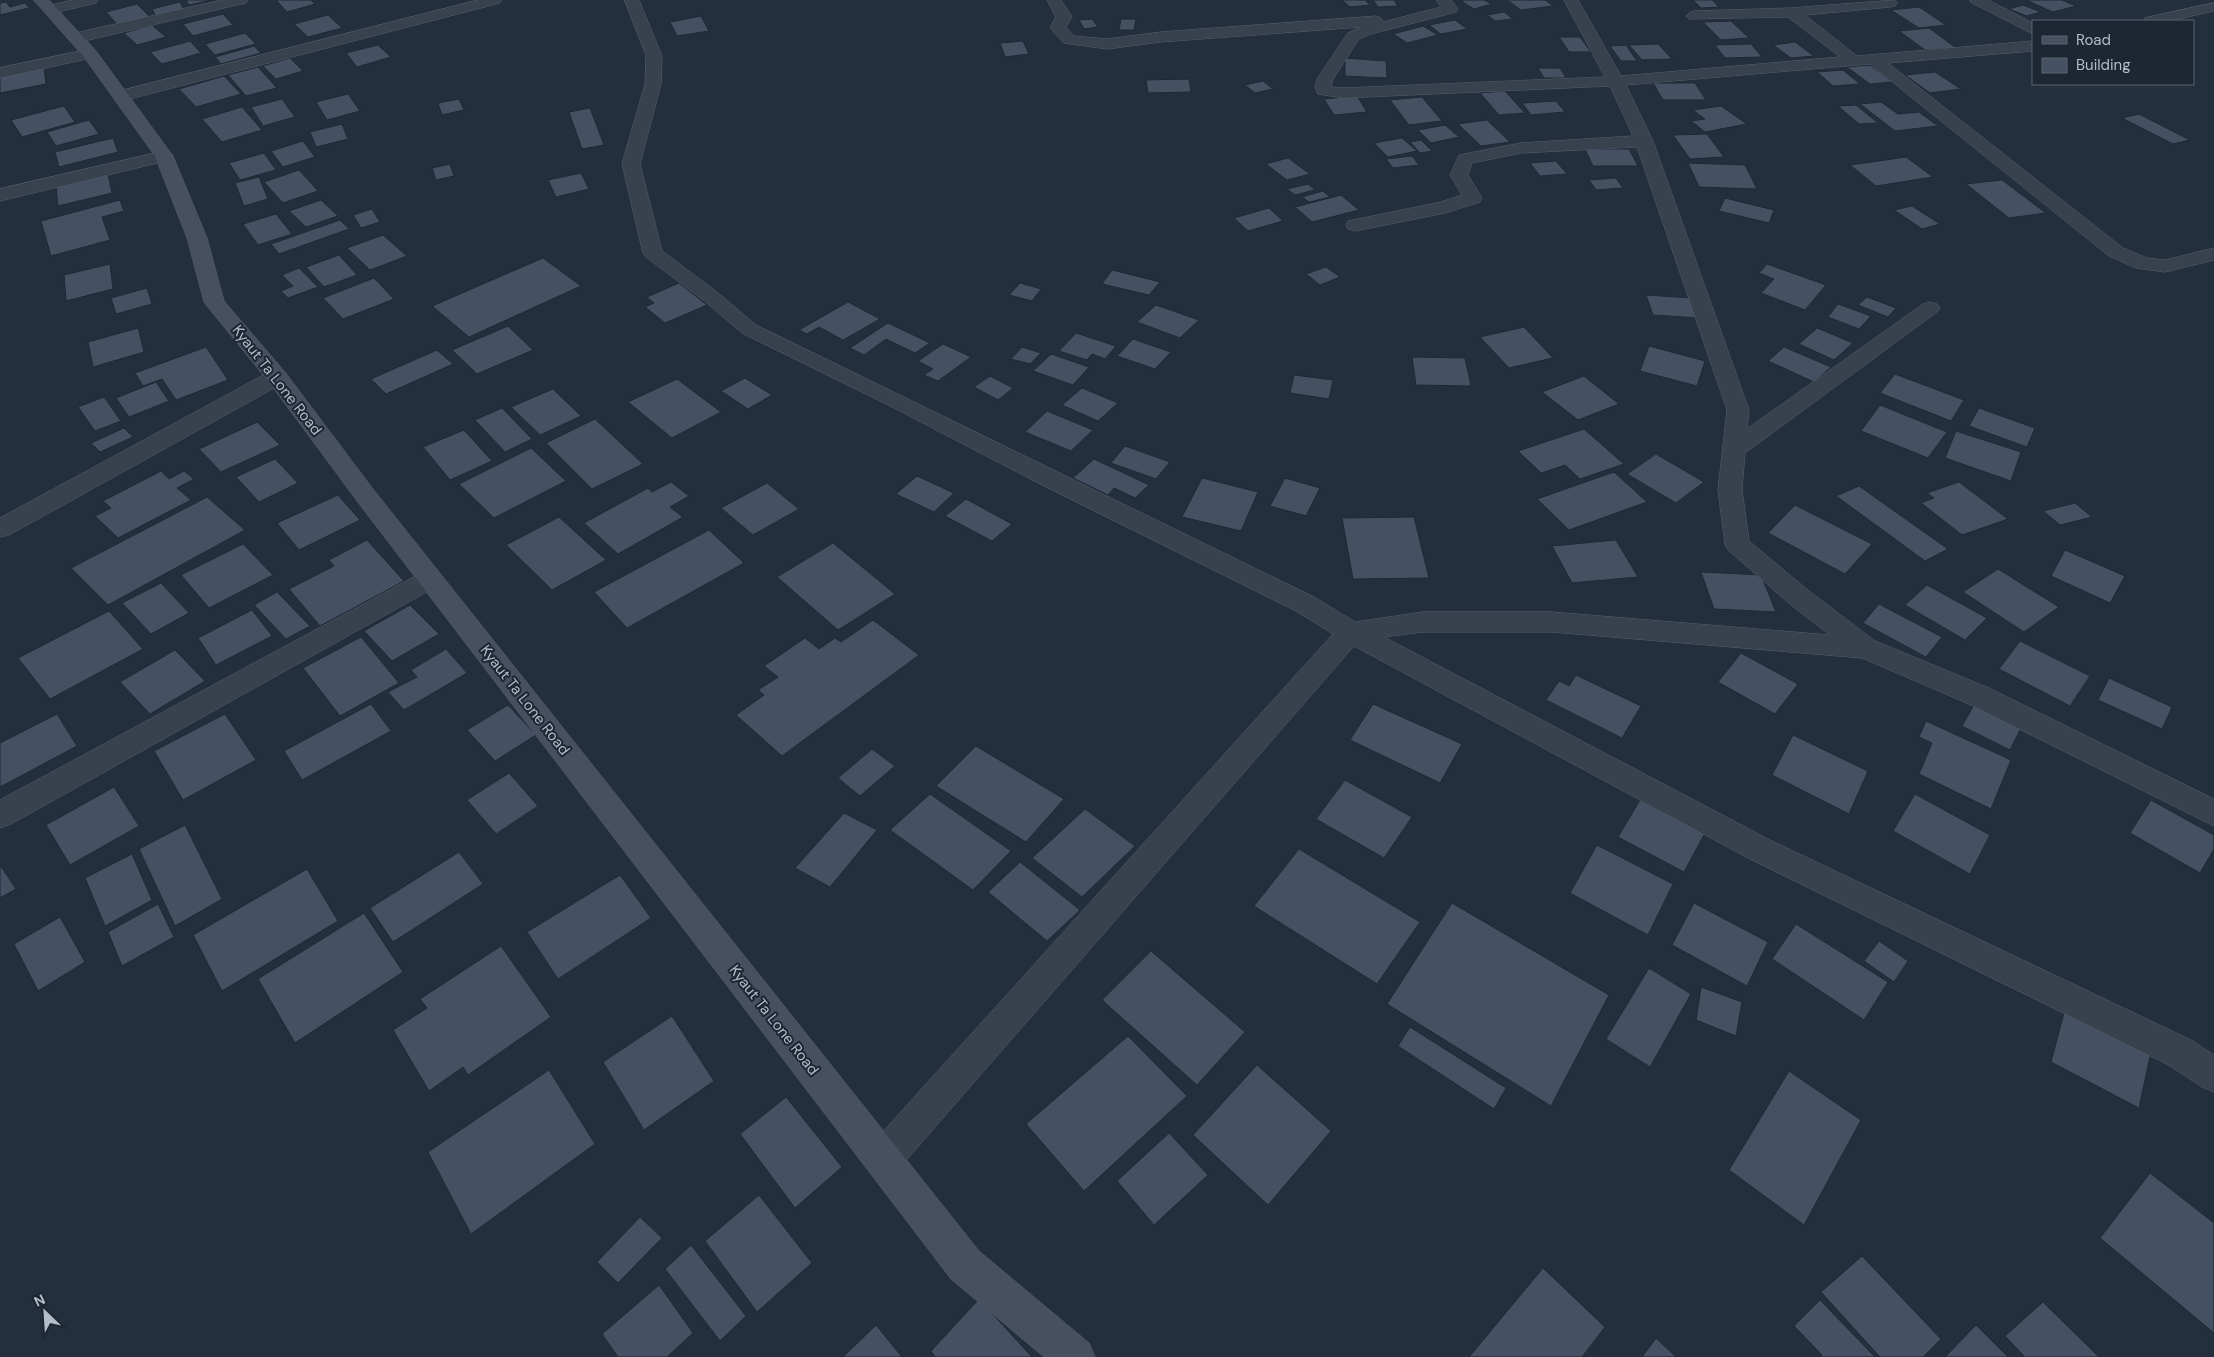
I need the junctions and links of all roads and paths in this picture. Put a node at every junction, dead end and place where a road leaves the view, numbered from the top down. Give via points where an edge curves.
1 (91, 0) edge
2 (241, 0) edge
3 (496, 0) edge
4 (632, 0) edge
5 (1054, 0) edge
6 (1444, 0) edge
7 (1571, 0) edge
8 (1977, 0) edge
9 (2193, 0) edge
10 (1890, 3) dead end
11 (45, 5) edge
12 (2214, 7) edge
13 (1791, 12) junction
14 (1694, 16) dead end
15 (1425, 17) junction
16 (2155, 20) edge
17 (2032, 28) edge
18 (83, 46) junction
19 (2032, 46) edge
20 (1874, 60) junction
21 (1854, 61) junction
22 (0, 73) edge
23 (1616, 81) junction
24 (122, 96) junction
25 (1644, 141) junction
26 (164, 156) junction
27 (0, 195) edge
28 (1354, 225) dead end
29 (2214, 254) edge
30 (1930, 308) dead end
31 (277, 377) junction
32 (1734, 450) junction
33 (0, 529) edge
34 (430, 579) junction
35 (1351, 632) junction
36 (1865, 648) junction
37 (2214, 813) edge
38 (0, 815) edge
39 (2214, 1075) edge
40 (882, 1159) junction
41 (1075, 1357) edge

1 - 11 street
2 - 18 street
3 - 24 street
4 - 35 street via 654,56 653,84 631,164 653,253 749,329 1305,604
5 - 15 street via 1064,17 1058,28 1069,40 1107,44
6 - 15 street via 1451,9
7 - 23 street
8 - 17 street
9 - 12 street
10 - 13 street
11 - 18 main road, Kyaut Ta Lone Road
12 - 16 street
13 - 14 street
13 - 21 street
15 - 23 street via 1353,36 1325,79 1324,91 1343,93
18 - 22 street
18 - 24 main road, Kyaut Ta Lone Road
19 - 20 street
20 - 21 street
20 - 29 street via 2116,252 2144,264 2165,266
21 - 23 street
23 - 25 street
24 - 26 main road, Kyaut Ta Lone Road
25 - 28 street via 1521,148 1465,159 1459,175 1473,198 1445,208
25 - 32 street via 1738,410
26 - 27 street
26 - 31 main road, Kyaut Ta Lone Road via 197,238 214,302
30 - 32 street
31 - 33 street
31 - 34 main road, Kyaut Ta Lone Road
32 - 36 street via 1730,490 1737,544
34 - 38 street
34 - 40 main road, Kyaut Ta Lone Road
35 - 36 street via 1423,622 1552,622
35 - 39 street via 1759,849 2179,1052
35 - 40 street
36 - 37 street via 1979,696
40 - 41 main road, Kyaut Ta Lone Road via 965,1265

